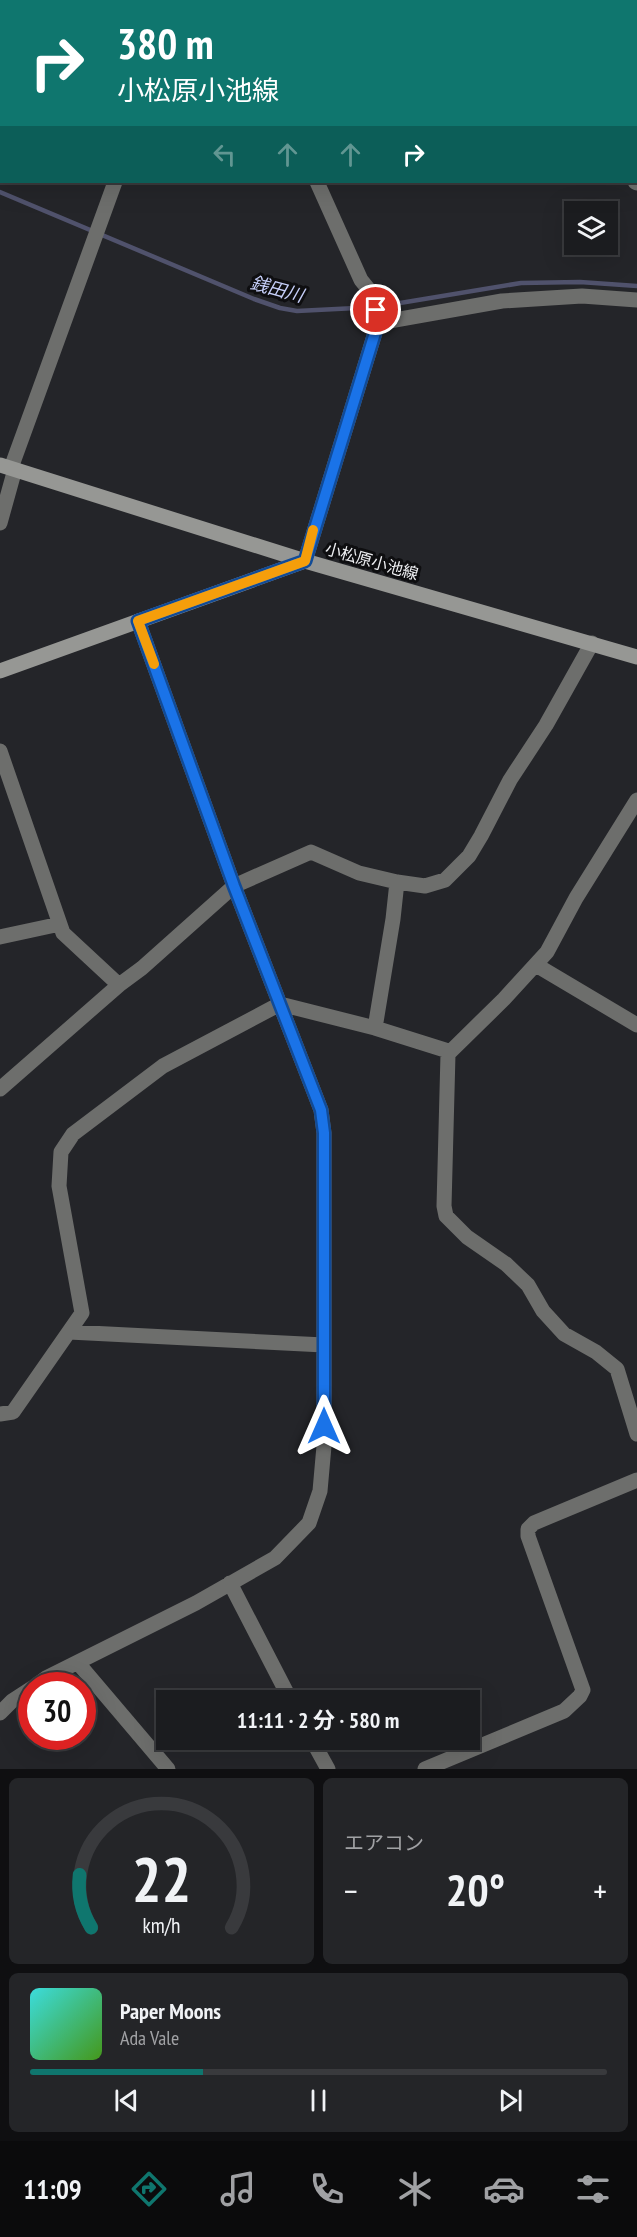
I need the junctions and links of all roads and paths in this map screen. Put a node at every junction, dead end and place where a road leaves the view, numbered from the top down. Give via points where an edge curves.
1 (115, 183) edge
2 (318, 183) edge
3 (637, 300) edge
4 (378, 323) junction
5 (9, 467) edge
6 (0, 523) edge
7 (305, 561) junction
8 (138, 621) junction
9 (592, 643) junction
10 (637, 657) edge
11 (0, 671) edge
12 (0, 751) edge
13 (637, 800) edge
14 (397, 882) junction
15 (234, 886) junction
16 (60, 924) junction
17 (0, 937) edge
18 (536, 965) junction
19 (119, 986) junction
20 (280, 1004) junction
21 (637, 1025) edge
22 (375, 1028) junction
23 (448, 1054) junction
24 (0, 1089) edge
25 (69, 1332) junction
26 (324, 1345) junction
27 (0, 1414) edge
28 (637, 1434) edge
29 (637, 1480) edge
30 (230, 1583) junction
31 (78, 1663) junction
32 (61, 1672) edge
33 (285, 1690) edge
34 (18, 1697) edge
35 (0, 1713) edge
36 (318, 1750) edge
37 (168, 1769) edge
38 (328, 1769) edge
39 (425, 1769) edge

1 - 5 street
2 - 4 street via 361,280 374,296
3 - 4 street via 582,296 502,301
4 - 7 street
5 - 6 street
5 - 7 main road
7 - 8 main road, 小松原小池線
7 - 9 main road, 小松原小池線
8 - 11 main road, 小松原小池線
8 - 15 street
9 - 10 main road, 小松原小池線
9 - 14 street via 468,856 444,880 425,886
12 - 16 street
13 - 18 street
14 - 15 street via 359,873 311,852
14 - 22 street
15 - 19 street
15 - 20 street
16 - 17 street
16 - 19 street via 63,933
18 - 21 street
18 - 23 street
19 - 24 street
20 - 22 street
20 - 25 street via 163,1066 73,1134 61,1152 59,1186 82,1313
20 - 26 street via 321,1110 324,1133
22 - 23 street
23 - 28 street via 446,1216 528,1285 543,1311 564,1334 596,1352 617,1370
25 - 26 street
25 - 27 street via 13,1412
26 - 30 street via 324,1446 320,1491 309,1523 274,1558
29 - 39 street via 534,1523 528,1529 583,1690 580,1696 564,1711
30 - 31 street
30 - 33 street
31 - 32 street
31 - 37 street
34 - 35 street
36 - 38 street

